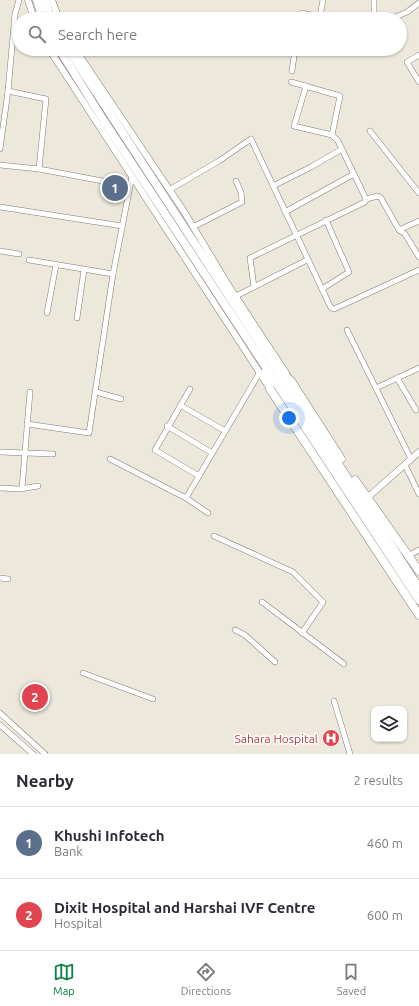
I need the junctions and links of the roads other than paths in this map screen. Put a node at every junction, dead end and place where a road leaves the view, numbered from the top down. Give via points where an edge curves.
1 (18, 0) edge
2 (28, 0) edge
3 (37, 0) edge
4 (44, 0) edge
5 (52, 0) edge
6 (323, 0) edge
7 (374, 0) edge
8 (419, 3) edge
9 (15, 12) edge
10 (32, 12) edge
11 (41, 12) edge
12 (48, 12) edge
13 (56, 12) edge
14 (321, 12) edge
15 (374, 12) edge
16 (406, 12) edge
17 (12, 47) edge
18 (419, 55) edge
19 (54, 56) edge
20 (64, 56) edge
21 (73, 56) edge
22 (80, 56) edge
23 (295, 56) edge
24 (292, 71) dead end
25 (291, 82) dead end
26 (419, 82) edge
27 (306, 86) junction
28 (8, 91) junction
29 (370, 131) dead end
30 (332, 135) junction
31 (0, 149) edge
32 (342, 149) junction
33 (0, 165) edge
34 (39, 170) junction
35 (354, 174) junction
36 (132, 176) junction
37 (236, 181) dead end
38 (129, 186) junction
39 (273, 186) junction
40 (169, 190) junction
41 (419, 193) edge
42 (366, 199) junction
43 (0, 207) edge
44 (285, 212) junction
45 (326, 220) junction
46 (419, 221) edge
47 (122, 226) junction
48 (193, 227) junction
49 (400, 230) junction
50 (296, 235) junction
51 (194, 237) junction
52 (0, 251) edge
53 (18, 254) dead end
54 (419, 257) edge
55 (29, 260) dead end
56 (307, 260) junction
57 (56, 265) junction
58 (84, 270) junction
59 (419, 270) edge
60 (114, 274) junction
61 (254, 287) junction
62 (322, 289) junction
63 (236, 296) junction
64 (47, 313) dead end
65 (77, 318) dead end
66 (347, 330) dead end
67 (267, 362) junction
68 (419, 368) edge
69 (260, 372) junction
70 (397, 378) junction
71 (291, 380) junction
72 (376, 388) junction
73 (190, 389) dead end
74 (270, 389) junction
75 (30, 392) dead end
76 (96, 392) junction
77 (121, 399) dead end
78 (180, 405) junction
79 (416, 410) dead end
80 (27, 424) junction
81 (167, 426) junction
82 (225, 431) junction
83 (0, 452) edge
84 (24, 452) junction
85 (212, 452) junction
86 (419, 452) edge
87 (53, 454) dead end
88 (110, 459) dead end
89 (411, 459) junction
90 (405, 465) junction
91 (199, 476) junction
92 (38, 486) dead end
93 (0, 488) edge
94 (22, 488) junction
95 (419, 494) edge
96 (186, 498) junction
97 (367, 498) junction
98 (208, 513) dead end
99 (214, 536) dead end
100 (419, 550) edge
101 (408, 556) junction
102 (419, 571) edge
103 (0, 578) edge
104 (8, 579) dead end
105 (419, 588) edge
106 (419, 600) edge
107 (262, 602) dead end
108 (419, 615) edge
109 (235, 630) dead end
110 (302, 633) junction
111 (275, 662) dead end
112 (344, 664) dead end
113 (83, 673) dead end
114 (153, 699) dead end
115 (334, 701) dead end
116 (0, 713) edge
117 (0, 725) edge
118 (33, 754) edge
119 (45, 754) edge
120 (350, 754) edge

1 - 9 street
2 - 10 street
3 - 11 highway
4 - 12 highway
5 - 13 street
6 - 14 street
7 - 15 street
8 - 16 street
17 - 28 street
18 - 26 street via 407,62
19 - 36 street
20 - 67 highway
21 - 51 highway
22 - 40 street
23 - 24 street
25 - 27 street
27 - 30 street via 340,96
27 - 30 street via 294,126
28 - 31 street
28 - 34 street via 46,99
29 - 41 street
30 - 32 street
32 - 35 street
32 - 39 street
33 - 34 street
34 - 38 street
35 - 42 street
35 - 44 street
36 - 38 street
36 - 69 street
37 - 48 street via 242,202
38 - 47 street
39 - 40 street via 251,139
39 - 44 street
40 - 48 street
42 - 45 street via 365,202
42 - 49 street via 378,196 381,198
43 - 47 street
44 - 50 street
45 - 50 street
45 - 62 street via 349,272
46 - 49 street
47 - 60 street
48 - 51 street
49 - 54 street
50 - 56 street
50 - 61 street via 250,258
51 - 63 street
51 - 67 highway
52 - 53 street
55 - 57 street
56 - 61 street
56 - 62 street
57 - 58 street
57 - 64 street
58 - 60 street
58 - 65 street
59 - 62 street via 334,309 331,308
60 - 76 street
61 - 63 street
63 - 71 street
66 - 72 street
67 - 71 highway
67 - 74 highway
67 - 105 highway
67 - 106 highway
68 - 70 street
69 - 74 street
69 - 82 street
70 - 72 street
70 - 79 street
71 - 97 highway
72 - 89 street
73 - 78 street
74 - 108 highway
75 - 80 street
76 - 77 street
76 - 80 street via 89,433
78 - 81 street
78 - 82 street
80 - 84 street
81 - 85 street
81 - 91 street via 155,450
82 - 85 street
83 - 84 street
84 - 87 street
84 - 94 street
85 - 91 street
86 - 89 street
88 - 96 street
89 - 90 street
90 - 95 street
90 - 97 street
91 - 96 street
92 - 94 street
93 - 94 street
96 - 98 street
97 - 101 highway
99 - 110 street via 293,572 324,602
100 - 101 street
101 - 102 highway
103 - 104 street
107 - 110 street
109 - 111 street via 245,635
110 - 112 street
113 - 114 street
115 - 120 street
116 - 119 street
117 - 118 street

